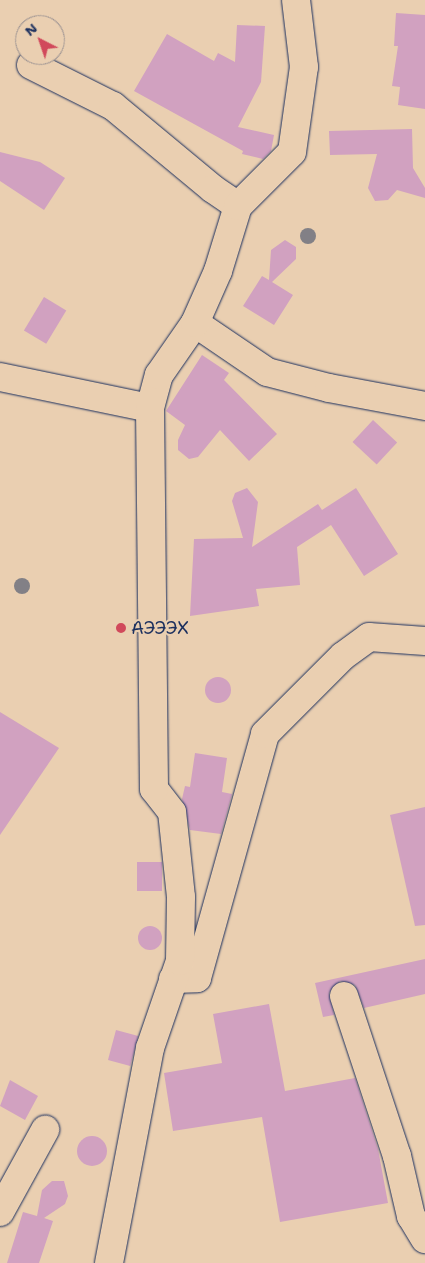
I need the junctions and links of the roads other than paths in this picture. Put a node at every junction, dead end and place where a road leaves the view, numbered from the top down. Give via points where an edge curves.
1 (296, 0) edge
2 (32, 65) dead end
3 (238, 206) junction
4 (195, 323) junction
5 (0, 377) edge
6 (425, 406) edge
7 (150, 408) junction
8 (425, 641) edge
9 (173, 979) junction
10 (344, 996) dead end
11 (45, 1130) dead end
12 (0, 1212) edge
13 (425, 1239) edge
14 (109, 1263) edge

1 - 3 street via 304,67 292,152
2 - 3 street via 112,106
3 - 4 street via 218,271
4 - 6 street via 267,372 329,388
4 - 7 street via 160,375
5 - 7 street
7 - 9 street via 154,789 172,812 181,897 180,961
8 - 9 street via 369,637 343,656 265,734 197,978
9 - 14 street via 150,1048
10 - 13 street via 397,1156 411,1216
11 - 12 street

